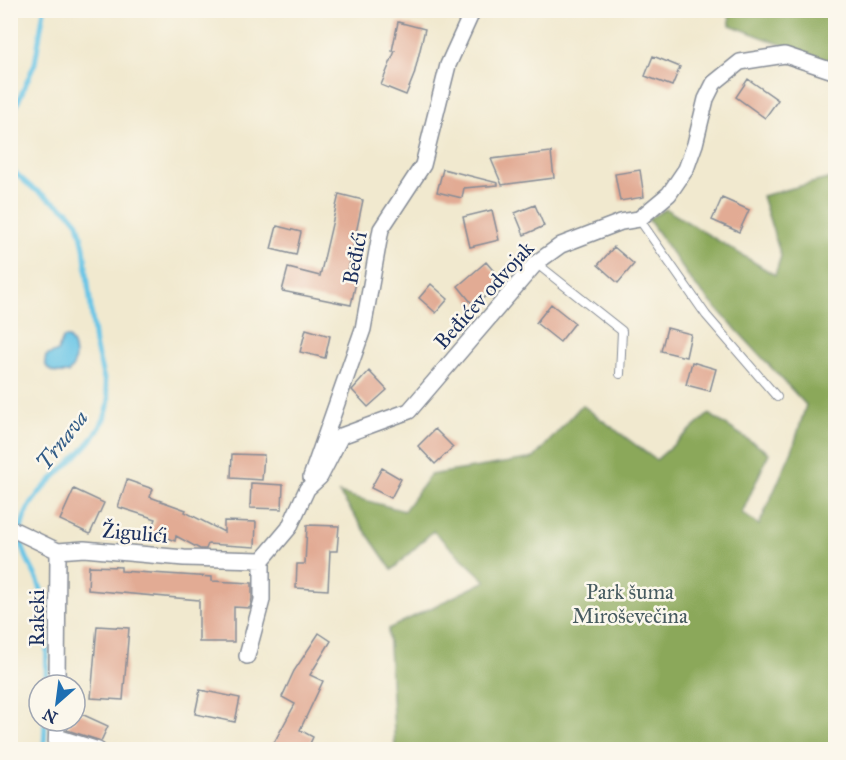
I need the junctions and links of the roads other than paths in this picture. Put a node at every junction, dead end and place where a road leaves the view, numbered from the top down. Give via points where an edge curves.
1 (473, 10) edge
2 (836, 72) edge
3 (639, 219) junction
4 (536, 263) junction
5 (620, 374) dead end
6 (777, 397) dead end
7 (307, 489) junction
8 (10, 528) edge
9 (58, 551) junction
10 (262, 560) junction
11 (247, 656) dead end
12 (57, 673) edge
13 (56, 743) edge
14 (98, 750) edge

1 - 7 street, Beđići via 448,64 423,165 381,229 363,329
2 - 3 street, Beđićev odvojak via 785,55 740,62 714,83 686,169 669,194
3 - 4 street, Beđićev odvojak via 561,245
3 - 6 lane via 706,315
4 - 5 lane via 622,331
4 - 7 street, Beđićev odvojak via 409,411 341,436 320,477
7 - 10 street, Beđićev odvojak via 289,528
8 - 9 street, Žigulići
9 - 10 street, Žigulići via 84,549
9 - 12 street, Rakeki
10 - 11 street via 262,600
13 - 14 street

